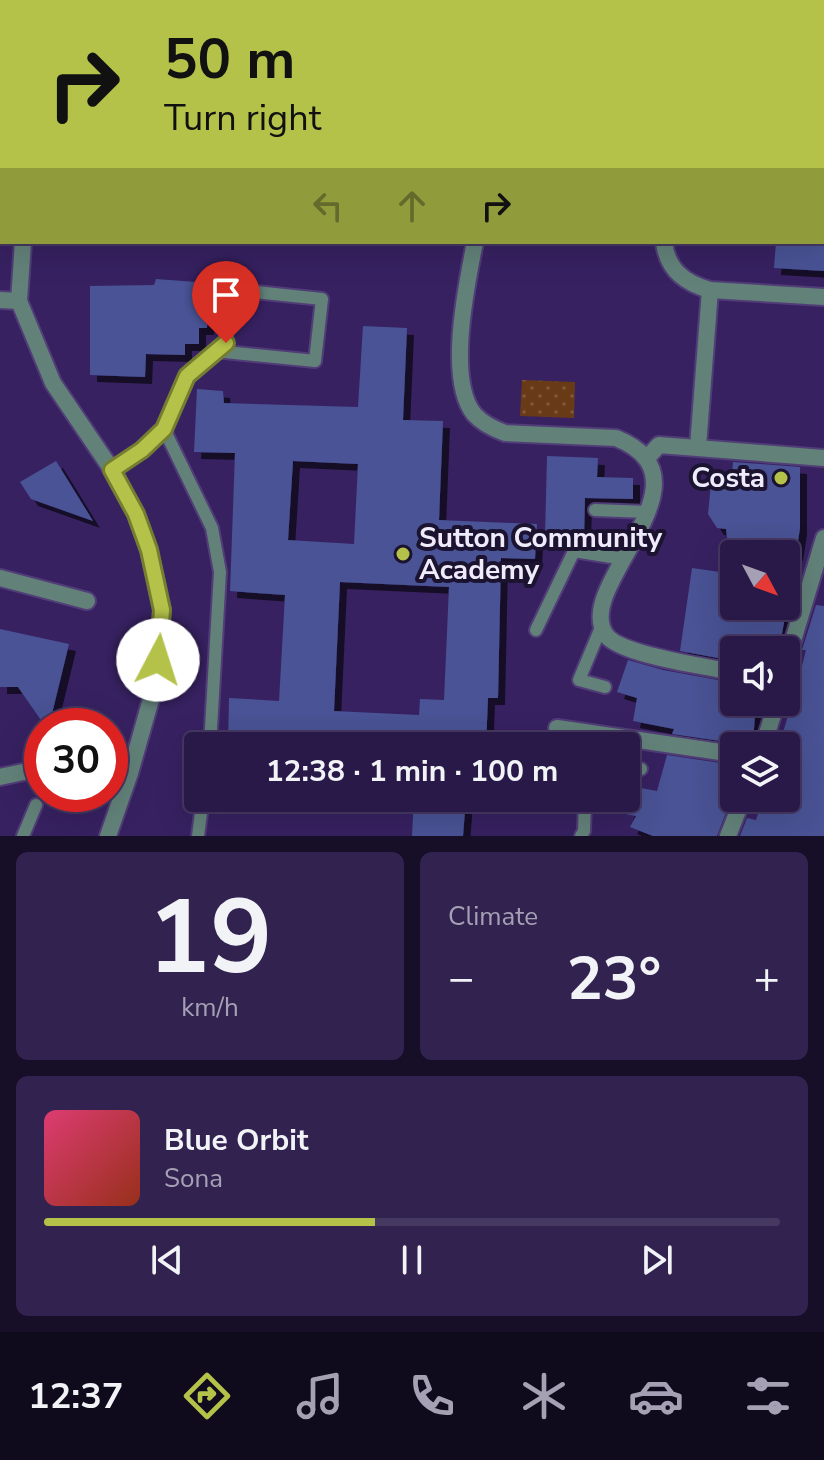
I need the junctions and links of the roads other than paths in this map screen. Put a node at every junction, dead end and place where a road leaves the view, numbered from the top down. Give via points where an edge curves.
1 (23, 244) edge
2 (475, 244) edge
3 (664, 244) edge
4 (710, 290) junction
5 (824, 297) edge
6 (0, 300) edge
7 (19, 301) junction
8 (215, 351) junction
9 (164, 429) junction
10 (698, 447) junction
11 (647, 458) junction
12 (824, 458) edge
13 (112, 470) junction
14 (595, 510) dead end
15 (648, 512) junction
16 (824, 538) edge
17 (624, 559) junction
18 (0, 578) edge
19 (87, 601) dead end
20 (536, 630) dead end
21 (604, 631) junction
22 (794, 636) edge
23 (720, 669) edge
24 (605, 687) dead end
25 (557, 728) dead end
26 (211, 732) edge
27 (720, 752) edge
28 (24, 772) edge
29 (0, 777) edge
30 (33, 812) edge
31 (201, 812) edge
32 (585, 812) edge
33 (737, 812) edge
34 (23, 836) edge
35 (108, 836) edge
36 (198, 836) edge
37 (581, 836) edge
38 (728, 836) edge

1 - 7 street
2 - 11 street via 460,359 465,397 474,413 505,433 616,438
3 - 4 street via 673,269
4 - 5 street
4 - 10 street
6 - 7 street
7 - 13 street via 53,383
8 - 8 lane via 226,343 227,289 322,299 315,361
8 - 9 lane via 187,376
9 - 13 lane
9 - 26 lane via 212,528 220,572
10 - 11 street via 659,445
10 - 12 street
11 - 15 street via 654,473
13 - 35 street via 149,550 162,610 155,685
14 - 15 lane
15 - 17 street
16 - 22 street
17 - 20 lane via 574,551
17 - 21 street via 603,603
18 - 19 street
21 - 23 street via 621,646 645,654
21 - 24 lane via 579,680
25 - 27 street
28 - 29 street
30 - 34 lane
31 - 36 lane
32 - 37 lane
33 - 38 street

